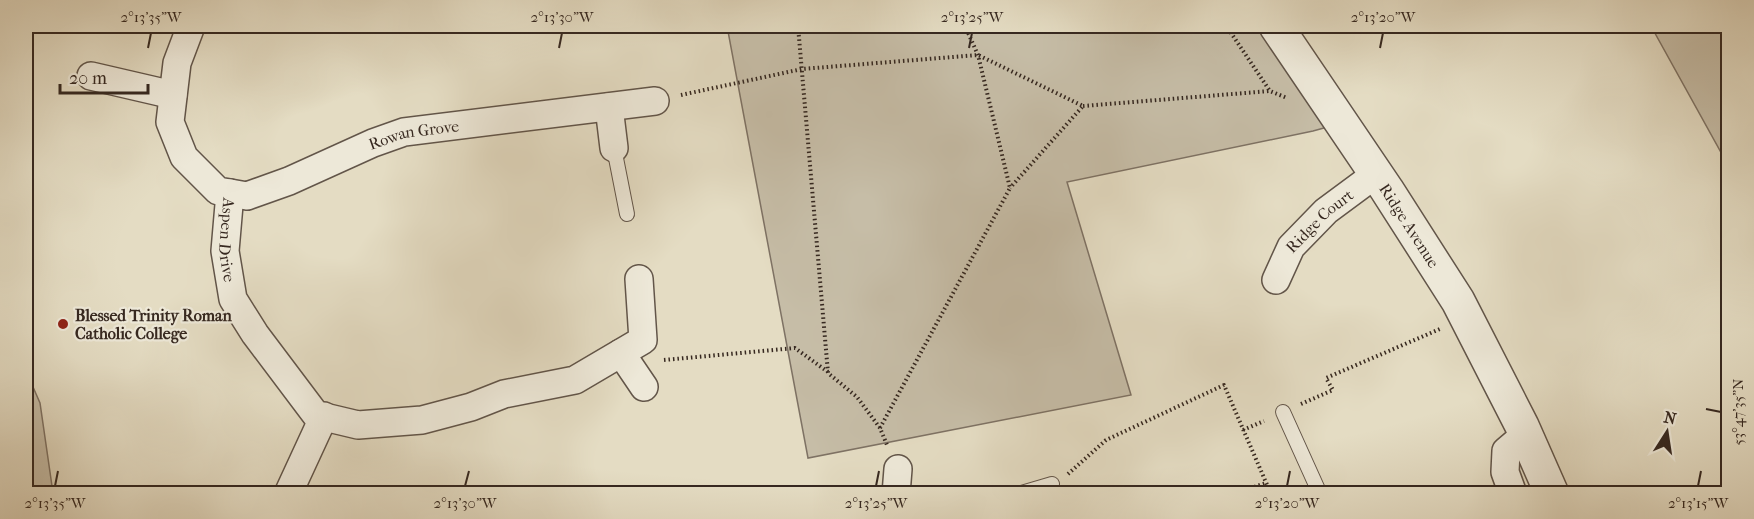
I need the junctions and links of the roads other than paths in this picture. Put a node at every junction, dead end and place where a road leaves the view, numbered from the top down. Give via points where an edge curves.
1 (191, 26) edge
2 (1276, 26) edge
3 (91, 76) dead end
4 (173, 95) junction
5 (655, 100) road end
6 (609, 107) junction
7 (614, 148) joint
8 (1376, 174) junction
9 (230, 193) junction
10 (627, 214) dead end
11 (639, 279) dead end
12 (1276, 280) dead end
13 (632, 346) junction
14 (644, 387) dead end
15 (1283, 412) road end
16 (324, 416) junction
17 (1526, 434) junction
18 (1046, 485) road end
19 (288, 494) edge
20 (1018, 494) edge
21 (1320, 494) edge
22 (1514, 494) edge
23 (1552, 494) edge

1 - 4 street, Aspen Drive via 177,63
2 - 8 street, Ridge Avenue
3 - 4 street
4 - 9 street, Aspen Drive via 170,122 184,157 219,191
5 - 6 street, Rowan Grove
6 - 7 street
6 - 9 street, Rowan Grove via 404,132 247,196
7 - 10 lane
8 - 12 street, Ridge Court via 1326,211 1291,247
8 - 17 street, Ridge Avenue via 1458,301
9 - 16 street, Aspen Drive via 225,251 233,299 316,415
11 - 13 street
13 - 14 street
13 - 16 street, Aspen Drive via 575,380 504,394 422,420 358,424
15 - 21 lane
16 - 19 street
17 - 22 street via 1506,451 1505,472
17 - 23 street, Ridge Avenue
18 - 20 lane

